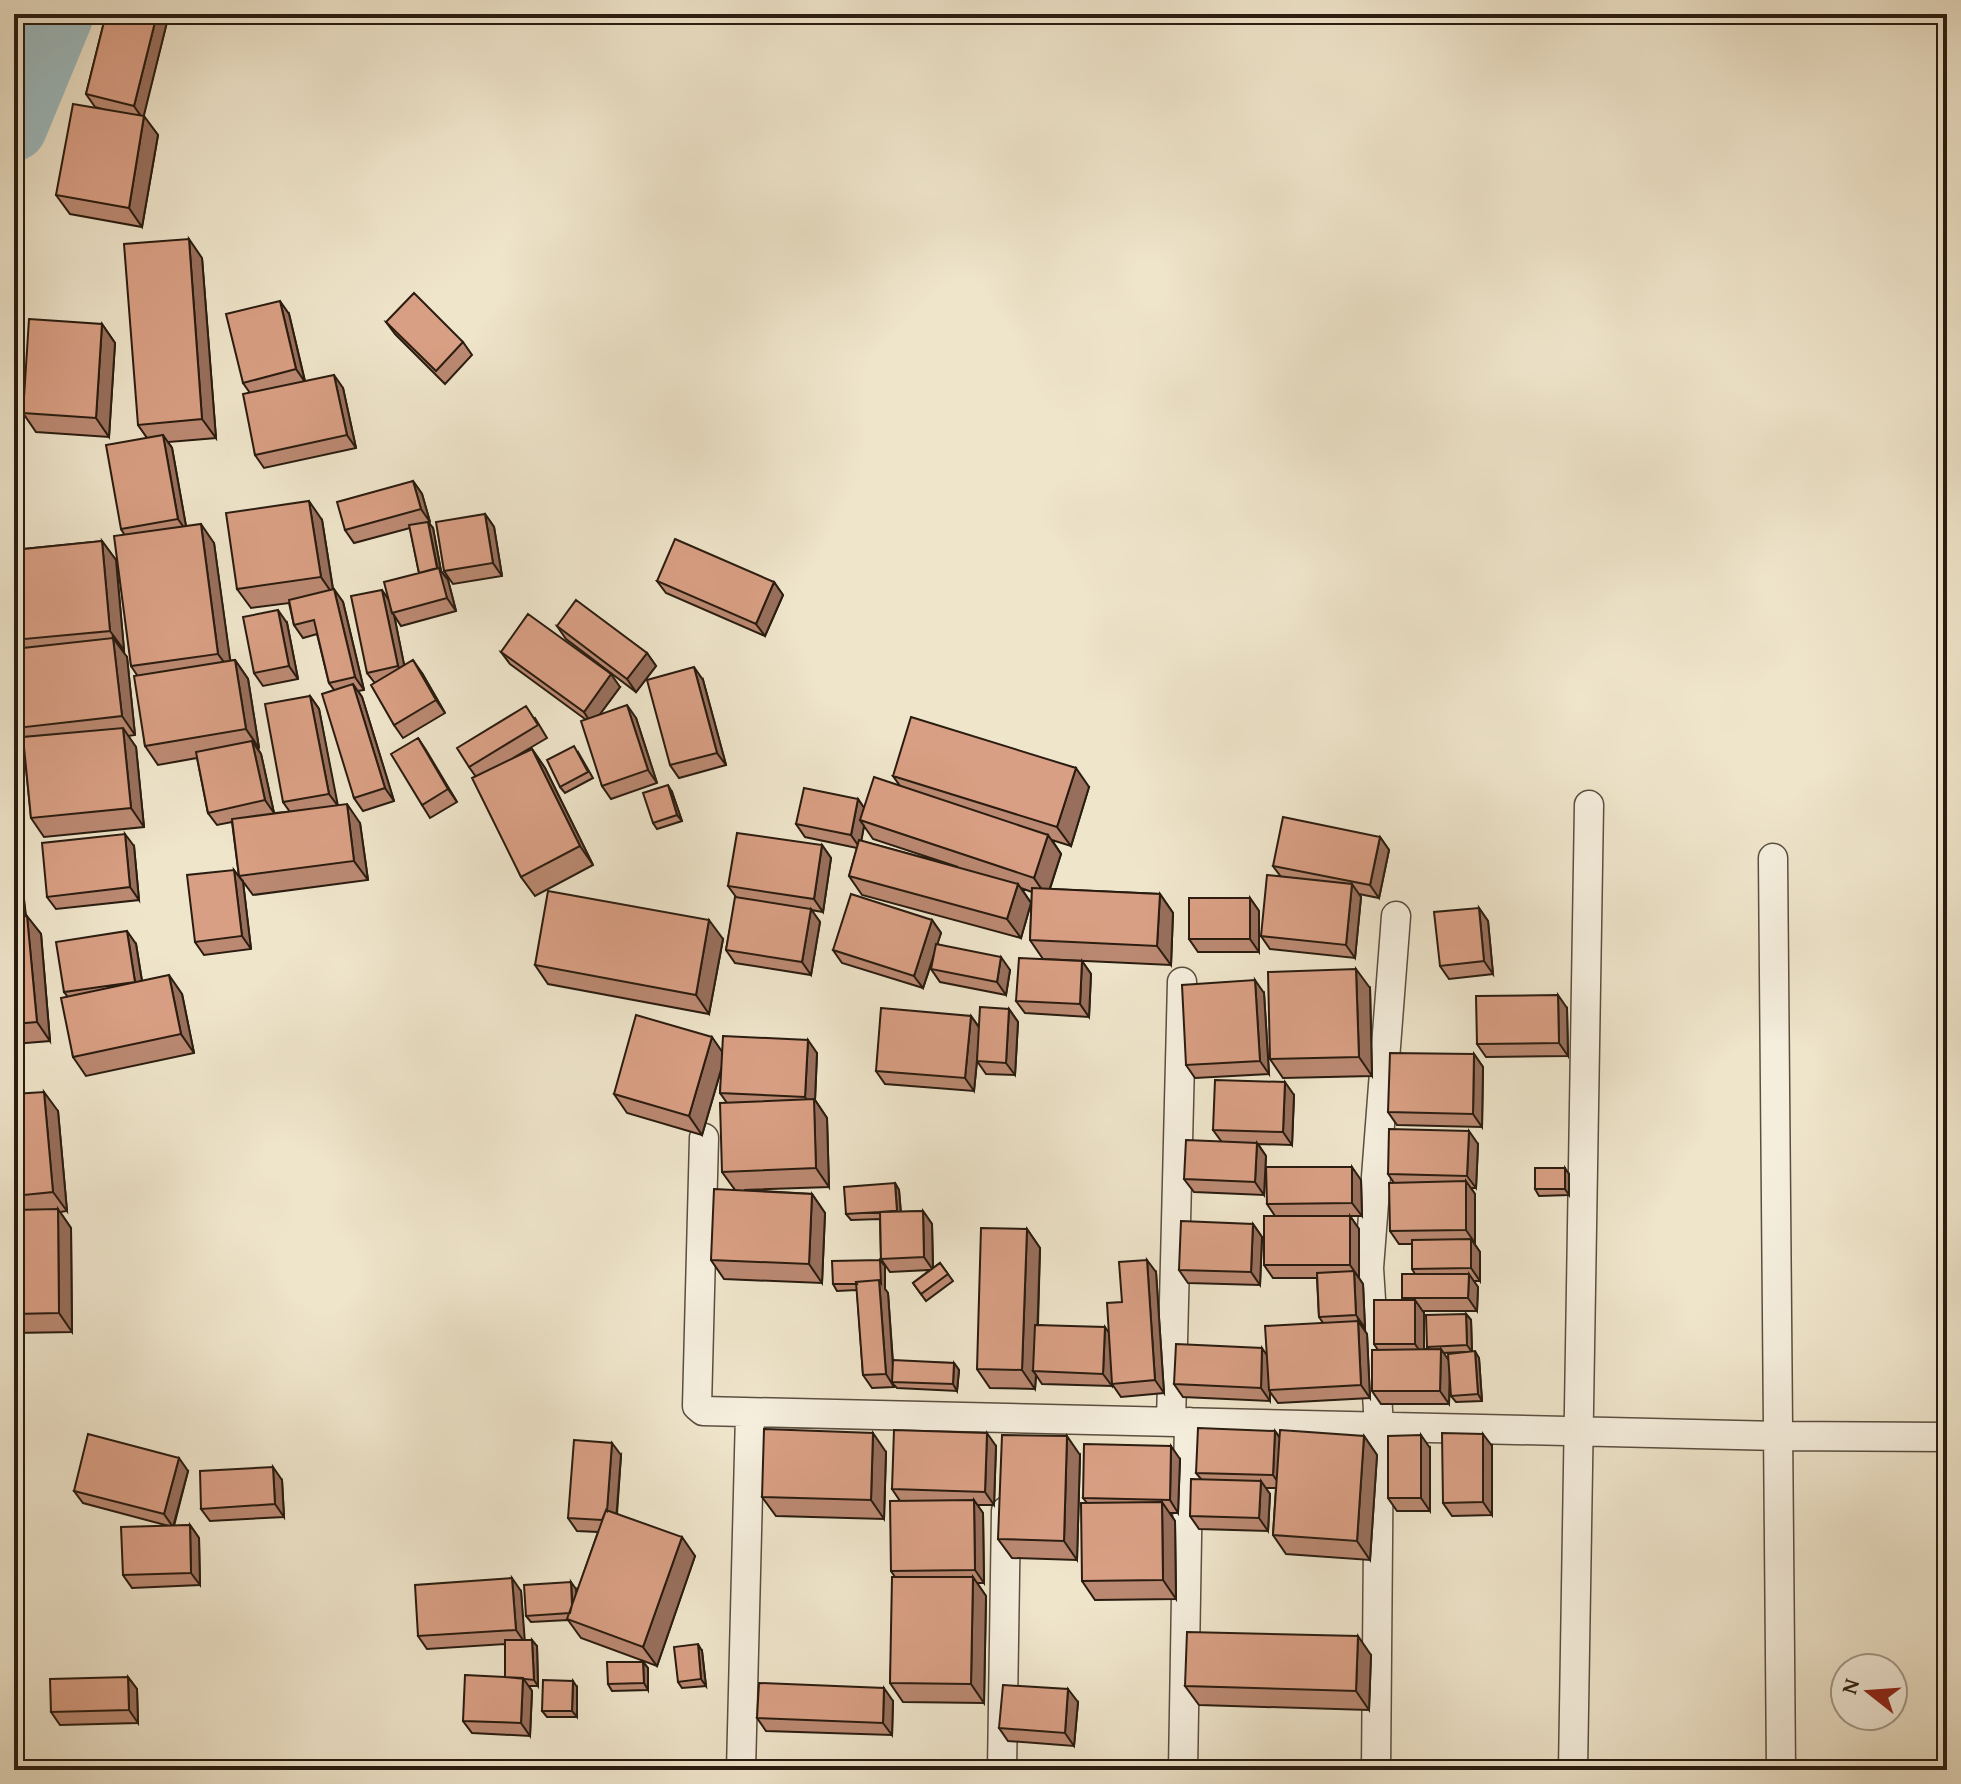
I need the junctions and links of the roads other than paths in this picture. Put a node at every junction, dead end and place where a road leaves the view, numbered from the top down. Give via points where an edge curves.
1 (1589, 805) dead end
2 (1773, 858) dead end
3 (1396, 916) dead end
4 (1182, 982) edge
5 (704, 1138) dead end
6 (750, 1414) junction
7 (1008, 1419) junction
8 (1180, 1422) junction
9 (1379, 1426) junction
10 (1579, 1431) junction
11 (1779, 1436) junction
12 (1947, 1437) edge
13 (1007, 1451) edge
14 (1007, 1483) edge
15 (741, 1770) edge
16 (1002, 1770) edge
17 (1183, 1770) edge
18 (1376, 1770) edge
19 (1573, 1770) edge
20 (1781, 1770) edge

1 - 10 street
2 - 11 street
3 - 9 street via 1369,1268
4 - 8 street
5 - 6 street via 697,1406 703,1411
6 - 7 street
6 - 15 street
7 - 8 street
7 - 13 street
8 - 9 street
8 - 17 street
9 - 10 street
9 - 18 street
10 - 11 street
10 - 19 street
11 - 12 street
11 - 20 street
14 - 16 street

